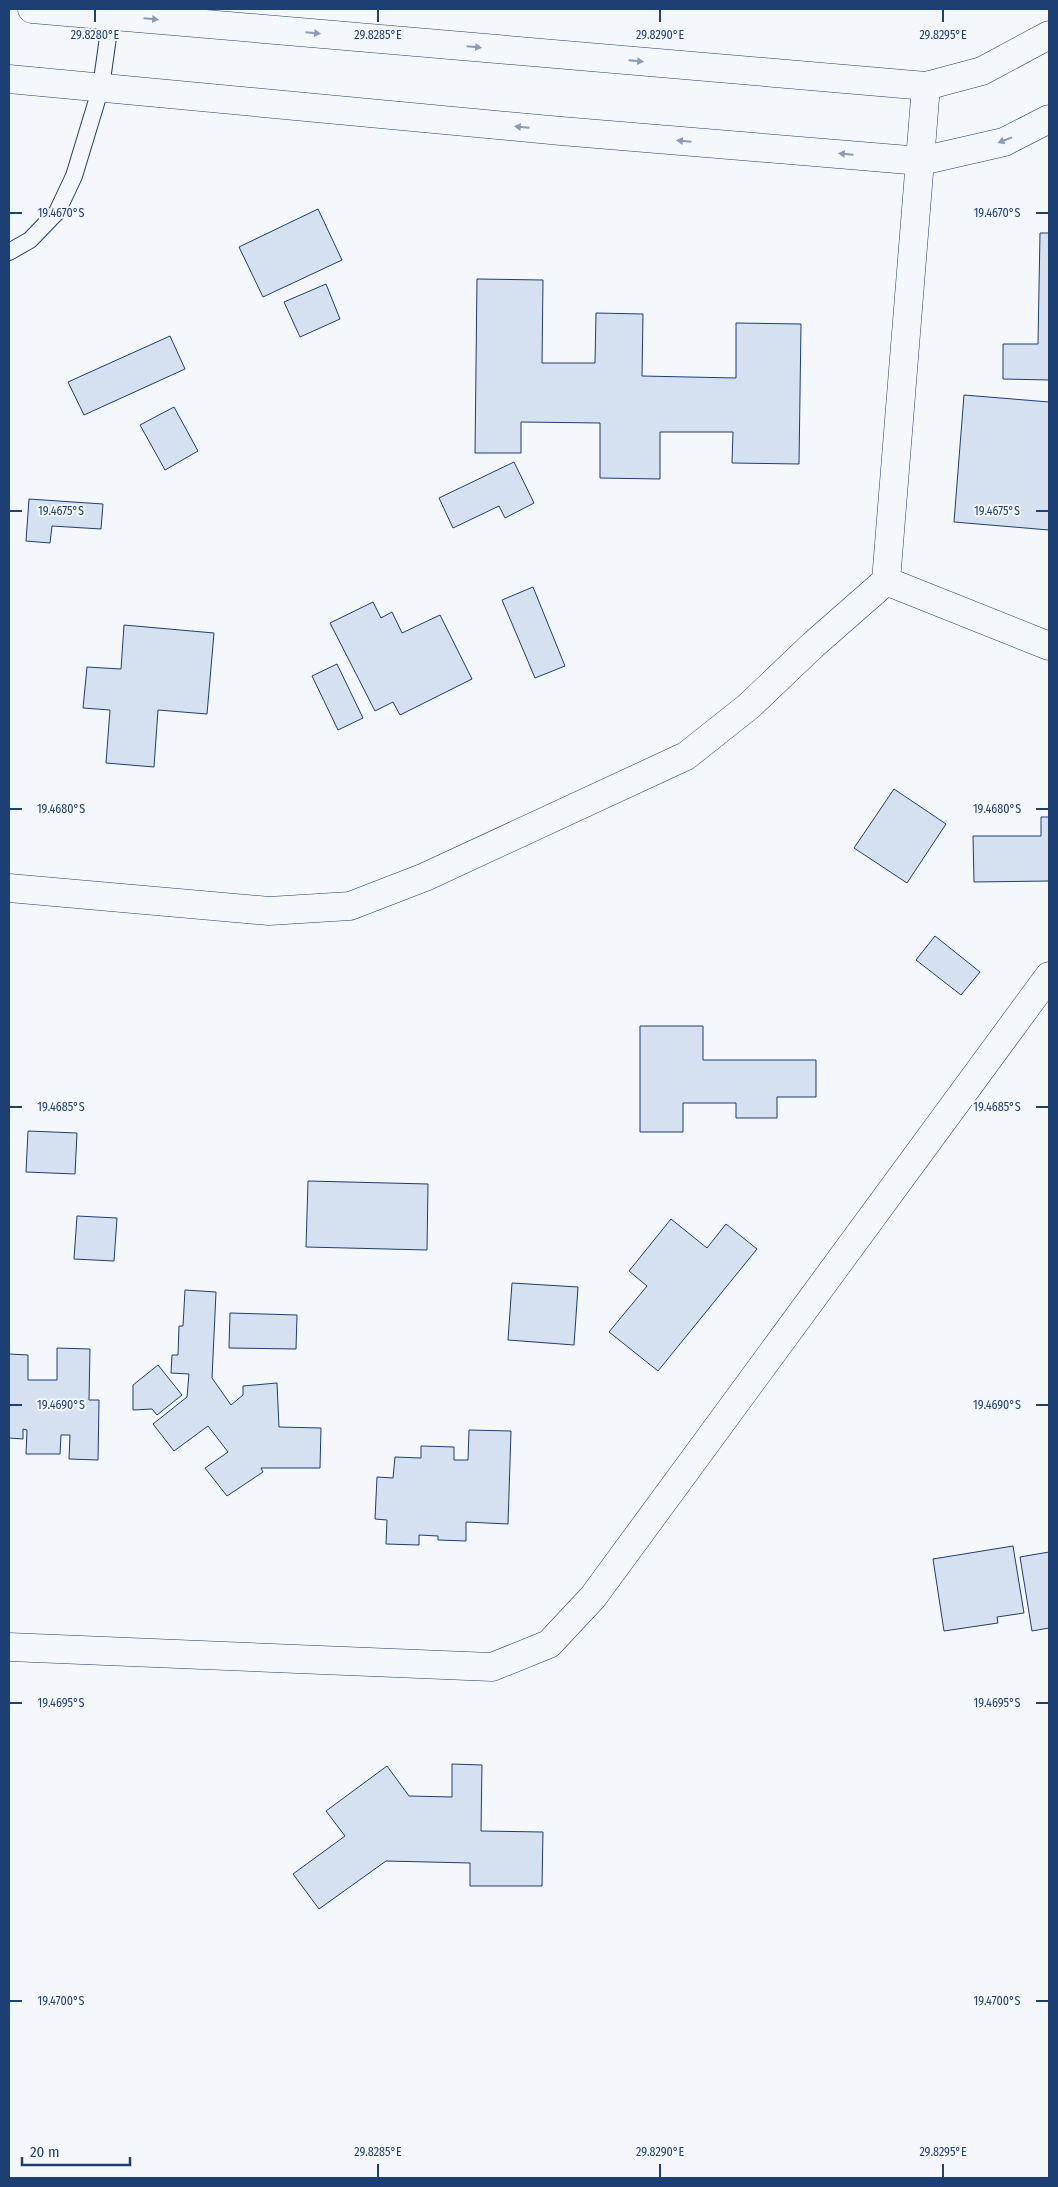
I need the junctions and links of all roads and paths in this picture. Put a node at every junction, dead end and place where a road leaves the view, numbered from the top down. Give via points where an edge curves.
1 (32, 9) edge
2 (111, 16) junction
3 (1049, 35) edge
4 (9, 79) edge
5 (926, 86) junction
6 (101, 87) junction
7 (1049, 119) edge
8 (921, 161) junction
9 (9, 252) edge
10 (886, 581) junction
11 (1049, 646) edge
12 (9, 888) edge
13 (1049, 976) edge
14 (9, 1647) edge

1 - 2 street
2 -> 5 street
2 - 6 lane
3 - 5 street via 982,71
4 - 6 street
5 - 8 street
8 -> 6 street
6 - 9 lane via 74,176 57,212 30,240
7 -> 8 street via 1004,142
8 - 10 street
10 - 11 street
10 - 12 street via 750,706 686,756 425,878 350,906 268,911
13 - 14 street via 593,1597 549,1644 492,1667

